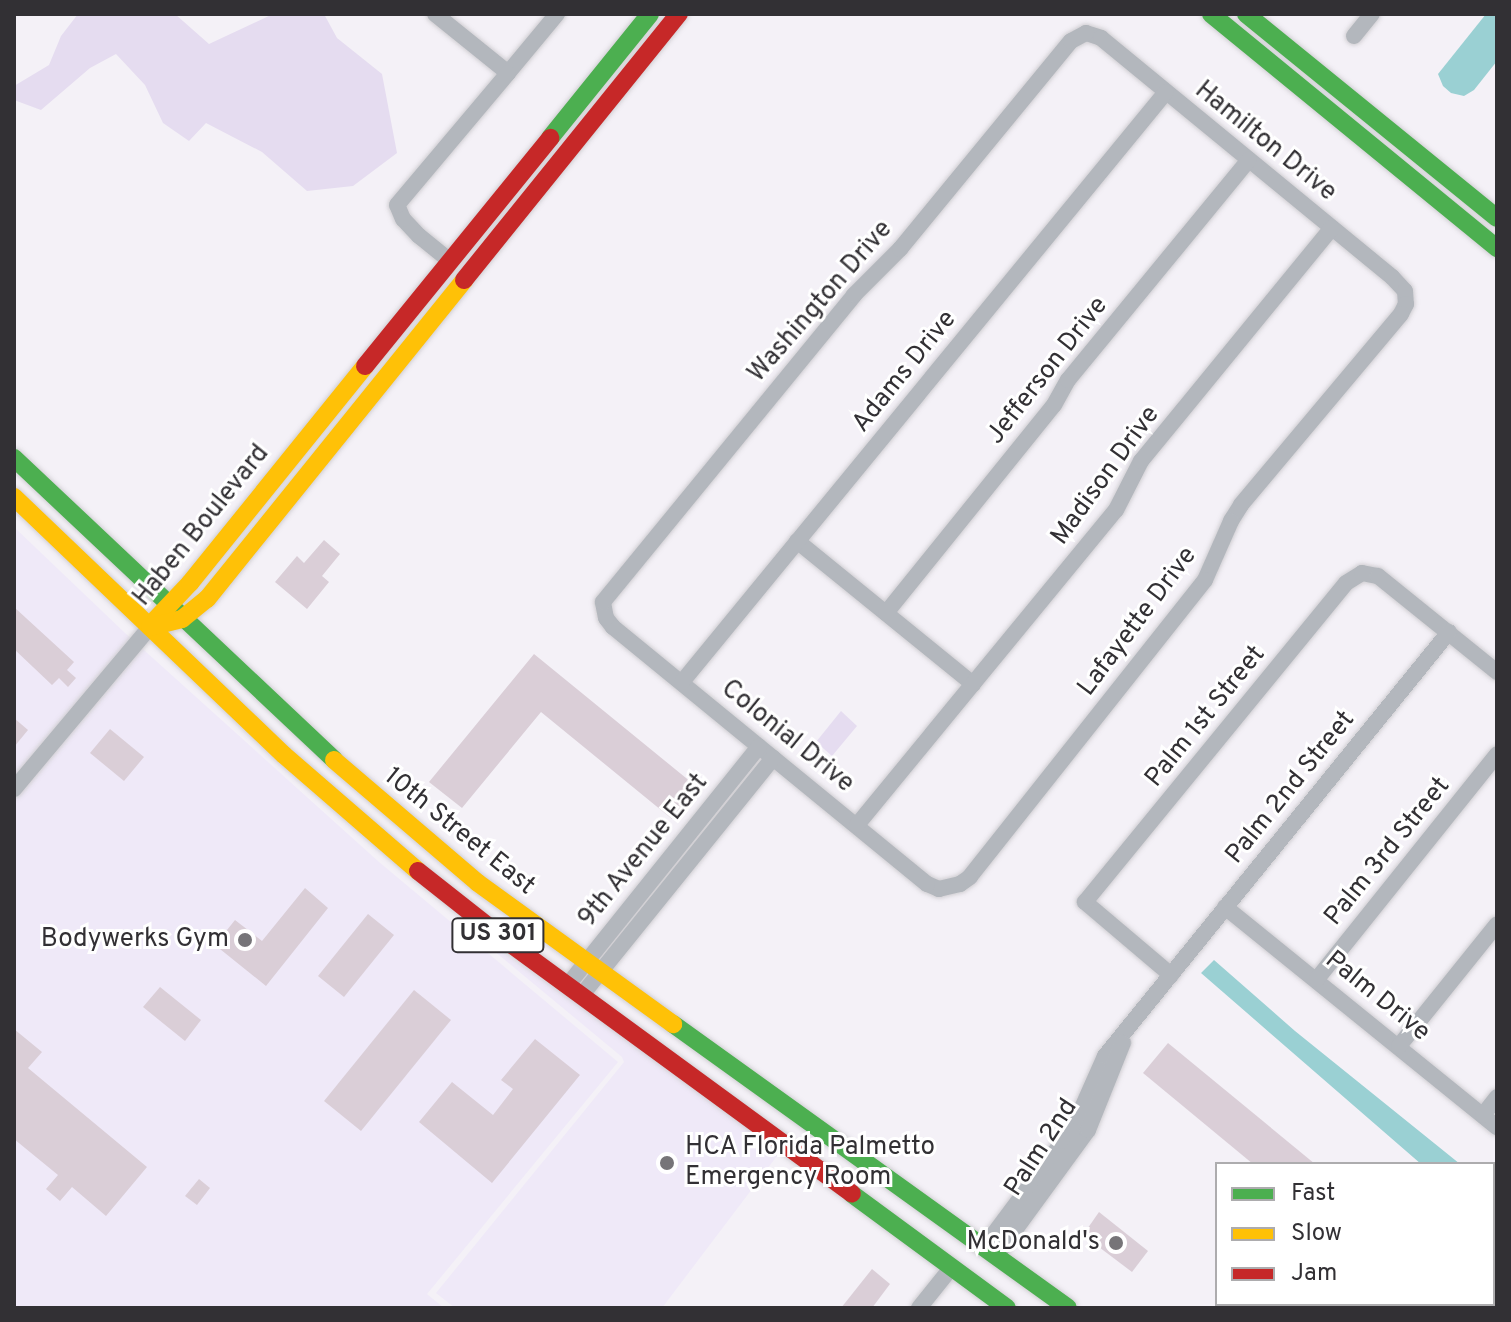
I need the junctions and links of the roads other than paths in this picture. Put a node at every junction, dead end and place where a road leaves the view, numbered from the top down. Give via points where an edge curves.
1 (435, 14) edge
2 (557, 14) edge
3 (650, 14) edge
4 (679, 14) edge
5 (1211, 14) edge
6 (1246, 14) edge
7 (1372, 14) edge
8 (1086, 33) joint
9 (1354, 36) dead end
10 (508, 73) junction
11 (1166, 92) junction
12 (1413, 150) junction
13 (1249, 160) junction
14 (1398, 168) junction
15 (1497, 218) edge
16 (1332, 228) junction
17 (1497, 248) edge
18 (450, 261) junction
19 (1406, 297) joint
20 (14, 458) edge
21 (14, 497) edge
22 (797, 541) junction
23 (168, 606) junction
24 (602, 609) joint
25 (886, 613) junction
26 (182, 619) junction
27 (150, 627) junction
28 (1449, 632) junction
29 (1497, 672) edge
30 (682, 682) junction
31 (973, 684) junction
32 (759, 746) junction
33 (1497, 754) edge
34 (773, 758) junction
35 (14, 789) edge
36 (329, 796) junction
37 (857, 825) junction
38 (478, 883) junction
39 (950, 888) joint
40 (1225, 907) junction
41 (1497, 924) edge
42 (593, 967) junction
43 (1171, 975) junction
44 (1317, 979) junction
45 (574, 991) junction
46 (1399, 1046) junction
47 (1497, 1097) edge
48 (737, 1111) junction
49 (1483, 1115) junction
50 (1497, 1127) edge
51 (990, 1252) junction
52 (951, 1268) junction
53 (919, 1308) edge
54 (1007, 1308) edge
55 (1059, 1308) edge
56 (1068, 1308) edge

1 - 10 street
2 - 10 street
3 - 18 main road, Haben Boulevard
4 - 26 main road, Haben Boulevard via 207,599
5 - 14 main road
6 - 12 main road
7 - 9 street
8 - 11 street, Hamilton Drive via 1101,38
8 - 24 street, Washington Drive via 1071,41 900,249 854,295 607,595
10 - 18 street via 397,205 419,236
11 - 13 street, Hamilton Drive
11 - 22 street, Adams Drive
12 - 14 street
12 - 15 main road
13 - 16 street, Hamilton Drive
13 - 25 street, Jefferson Drive
14 - 17 main road
16 - 19 street, Hamilton Drive via 1392,277
16 - 31 street, Madison Drive via 1141,461 1116,510
18 - 23 main road, Haben Boulevard
19 - 39 street, Lafayette Drive via 1401,314 1241,505 1205,580 970,877
20 - 23 main road, 10th Street East / US 301
21 - 27 main road, 10th Street East / US 301
22 - 25 street
22 - 30 street, Adams Drive
23 - 26 main road, 10th Street East / US 301
23 - 27 main road, Haben Boulevard
24 - 30 street, Colonial Drive via 613,627
25 - 31 street
26 - 27 main road, Haben Boulevard
26 - 38 main road, 10th Street East / US 301 via 348,774
27 - 35 street
27 - 36 main road, 10th Street East / US 301
28 - 29 street
28 - 40 street, Palm 2nd Street
28 - 43 street, Palm 1st Street via 1385,581 1362,573 1346,583 1085,902
30 - 32 street, Colonial Drive
31 - 37 street, Madison Drive
32 - 34 street, Colonial Drive
32 - 42 street, 9th Avenue East
33 - 44 street, Palm 3rd Street
34 - 37 street, Colonial Drive
34 - 42 street, 9th Avenue East
36 - 38 main road via 351,800 447,875
36 - 45 main road, 10th Street East / US 301
37 - 39 street, Colonial Drive via 927,884
38 - 42 main road, 10th Street East / US 301
40 - 43 street, Palm 2nd Street
40 - 44 street, Palm Drive
41 - 46 street
42 - 45 street, 9th Avenue East
42 - 51 main road, 10th Street East / US 301
43 - 51 street, Palm 2nd via 1136,1016 1088,1130
44 - 46 street, Palm Drive
45 - 48 main road, 10th Street East / US 301
46 - 49 street, Palm Drive
47 - 49 street
48 - 51 main road via 814,1151 948,1244 969,1254
48 - 52 main road, 10th Street East / US 301
49 - 50 street, Palm Drive
51 - 56 main road, 10th Street East / US 301
52 - 53 street
52 - 54 main road, 10th Street East / US 301
52 - 55 main road via 990,1273

